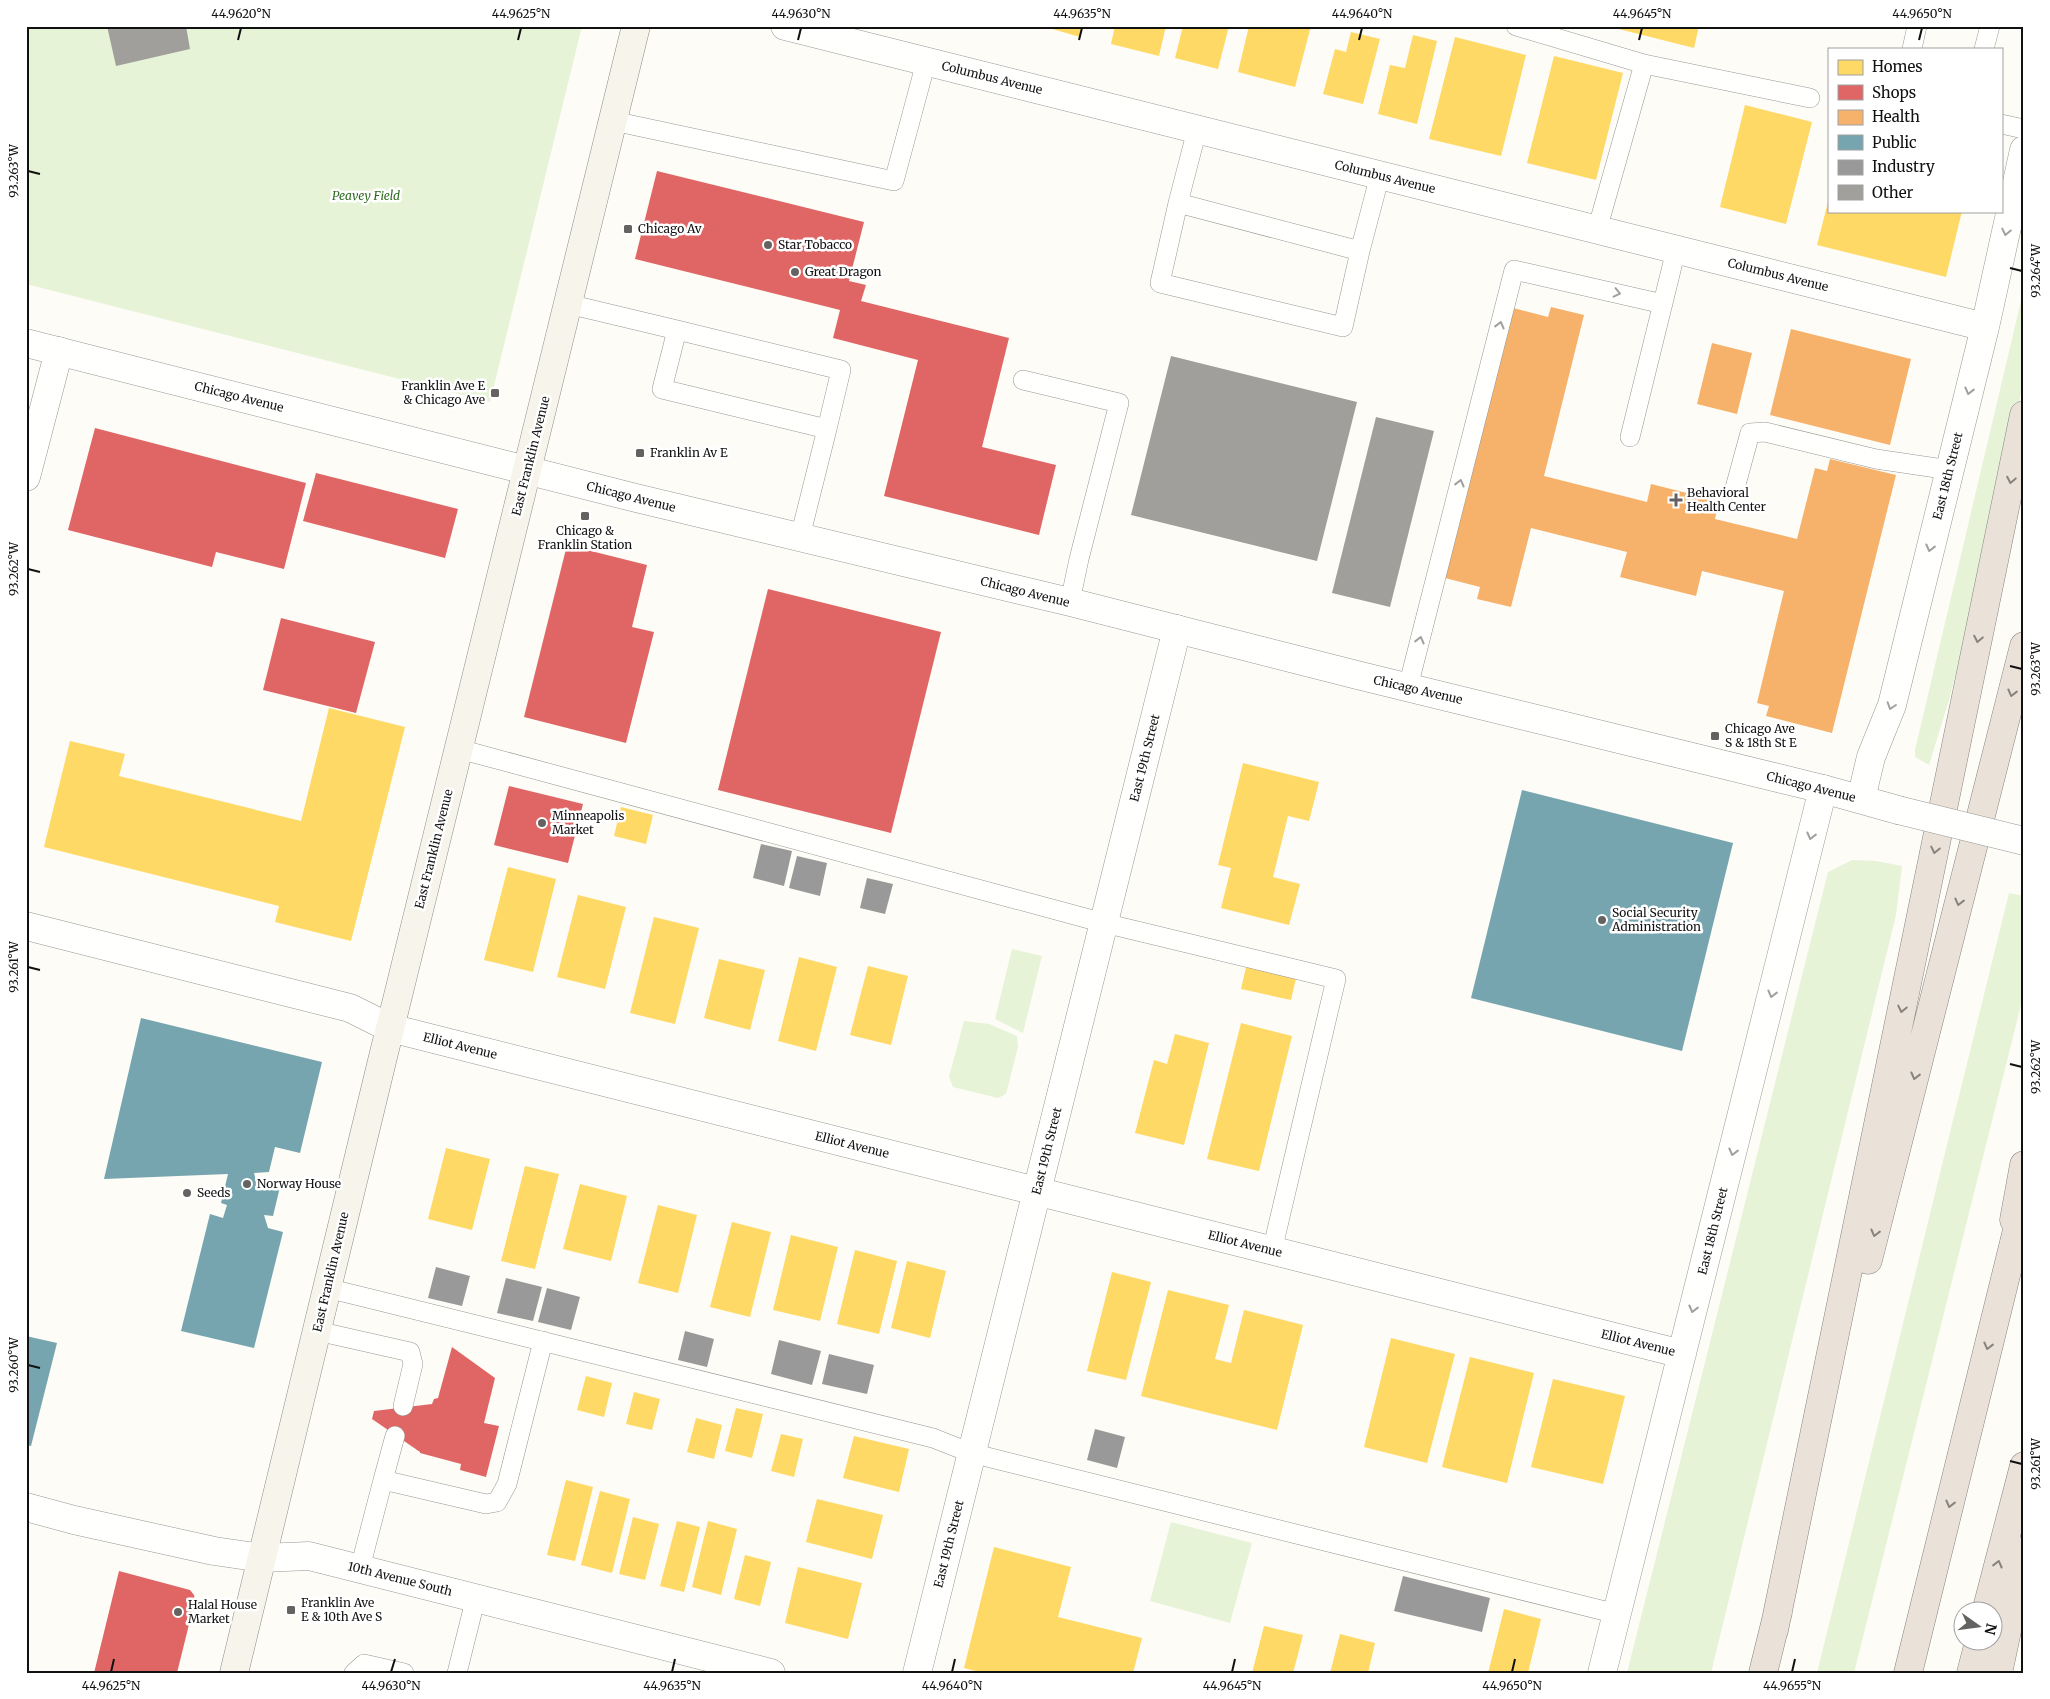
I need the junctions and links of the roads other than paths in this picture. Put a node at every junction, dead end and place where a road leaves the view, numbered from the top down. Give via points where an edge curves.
1 (636, 26) edge
2 (785, 26) edge
3 (1516, 26) edge
4 (1917, 26) edge
5 (1990, 26) edge
6 (1912, 48) edge
7 (1984, 48) edge
8 (926, 62) junction
9 (1644, 64) junction
10 (1810, 98) dead end
11 (613, 121) junction
12 (2002, 124) edge
13 (2024, 129) edge
14 (1197, 130) junction
15 (2024, 150) edge
16 (1380, 175) junction
17 (1178, 203) junction
18 (1597, 230) junction
19 (1676, 250) junction
20 (1360, 251) junction
21 (568, 304) junction
22 (1663, 304) junction
23 (1985, 327) junction
24 (677, 330) junction
25 (26, 343) edge
26 (59, 352) junction
27 (1023, 380) dead end
28 (2024, 415) edge
29 (827, 429) junction
30 (1630, 437) dead end
31 (1950, 470) junction
32 (527, 471) junction
33 (26, 477) edge
34 (1735, 488) dead end
35 (800, 537) junction
36 (1070, 602) junction
37 (1177, 629) junction
38 (2024, 646) edge
39 (1408, 688) junction
40 (459, 749) junction
41 (1823, 789) junction
42 (1861, 799) junction
43 (2024, 842) edge
44 (1104, 923) junction
45 (26, 926) edge
46 (390, 1028) junction
47 (2024, 1165) edge
48 (1037, 1191) junction
49 (2024, 1202) edge
50 (1272, 1251) junction
51 (328, 1288) junction
52 (2000, 1299) junction
53 (317, 1331) junction
54 (543, 1341) junction
55 (1682, 1354) junction
56 (403, 1406) dead end
57 (395, 1436) dead end
58 (972, 1454) junction
59 (2024, 1466) edge
60 (383, 1480) junction
61 (26, 1507) edge
62 (2024, 1551) edge
63 (262, 1558) junction
64 (360, 1568) junction
65 (476, 1597) junction
66 (1989, 1602) edge
67 (1617, 1614) junction
68 (1774, 1630) junction
69 (1976, 1652) edge
70 (234, 1673) edge
71 (354, 1673) edge
72 (404, 1673) edge
73 (457, 1673) edge
74 (772, 1673) edge
75 (917, 1673) edge
76 (1602, 1673) edge
77 (1763, 1673) edge
78 (1908, 1673) edge
79 (1971, 1673) edge
80 (1998, 1673) edge

1 - 11 main road, East Franklin Avenue
2 - 8 street, Columbus Avenue
3 - 9 lane
4 - 6 lane
5 - 7 lane
8 - 11 lane via 894,181
8 - 14 street, Columbus Avenue
9 - 10 lane
9 - 18 lane
11 - 21 main road, East Franklin Avenue
12 - 13 lane
14 - 16 street, Columbus Avenue
14 - 17 lane
15 -> 23 street, East 18th Street
16 - 18 street, Columbus Avenue
16 - 20 lane
17 - 20 lane
17 - 20 lane via 1160,283 1343,327
18 - 19 street, Columbus Avenue
19 - 22 lane
19 - 23 street, Columbus Avenue
21 - 24 lane
21 - 32 main road, East Franklin Avenue
22 - 30 lane
39 -> 22 lane via 1514,270
23 -> 31 street, East 18th Street
24 - 29 lane via 841,370
24 - 29 lane via 662,389
25 - 26 street, Chicago Avenue
26 - 32 street, Chicago Avenue
26 - 33 street
27 - 36 lane via 1119,403
28 -> 68 highway
29 - 35 lane
31 - 34 lane via 1876,458 1765,432 1750,433
31 -> 42 street, East 18th Street via 1892,705 1871,757
32 - 35 street, Chicago Avenue
32 - 40 main road, East Franklin Avenue
35 - 36 street, Chicago Avenue
36 - 37 street, Chicago Avenue
37 - 39 street, Chicago Avenue
37 - 44 street, East 19th Street
38 -> 68 highway
39 - 41 street, Chicago Avenue
40 - 44 lane
40 - 46 main road, East Franklin Avenue
41 - 42 street, Chicago Avenue
41 -> 55 street, East 18th Street
42 - 43 street, Chicago Avenue, bridge
44 - 48 street, East 19th Street
44 - 50 lane via 1336,979
45 - 46 street, Elliot Avenue via 350,1008
46 - 48 street, Elliot Avenue
46 - 51 main road, East Franklin Avenue
47 - 52 highway
48 - 50 street, Elliot Avenue
48 - 58 street, East 19th Street
49 - 52 highway
50 - 55 street, Elliot Avenue
51 - 53 main road, East Franklin Avenue
51 - 54 lane
52 -> 78 highway
53 - 56 lane via 410,1352 413,1364
53 - 63 main road, East Franklin Avenue
54 - 58 lane via 933,1438
54 - 60 lane via 507,1484 497,1502 486,1504
55 - 67 street, East 18th Street
57 - 60 lane
58 - 67 lane
58 - 75 street, East 19th Street
66 -> 59 highway
60 - 64 lane
61 - 63 street, 10th Avenue South via 214,1552
62 - 80 highway
63 - 64 street, 10th Avenue South via 309,1556
63 - 70 main road, East Franklin Avenue
64 - 65 street, 10th Avenue South
65 - 73 lane
65 - 74 street, 10th Avenue South
67 - 76 street, East 18th Street
68 - 77 highway
69 - 79 highway
71 - 72 lane via 364,1664

